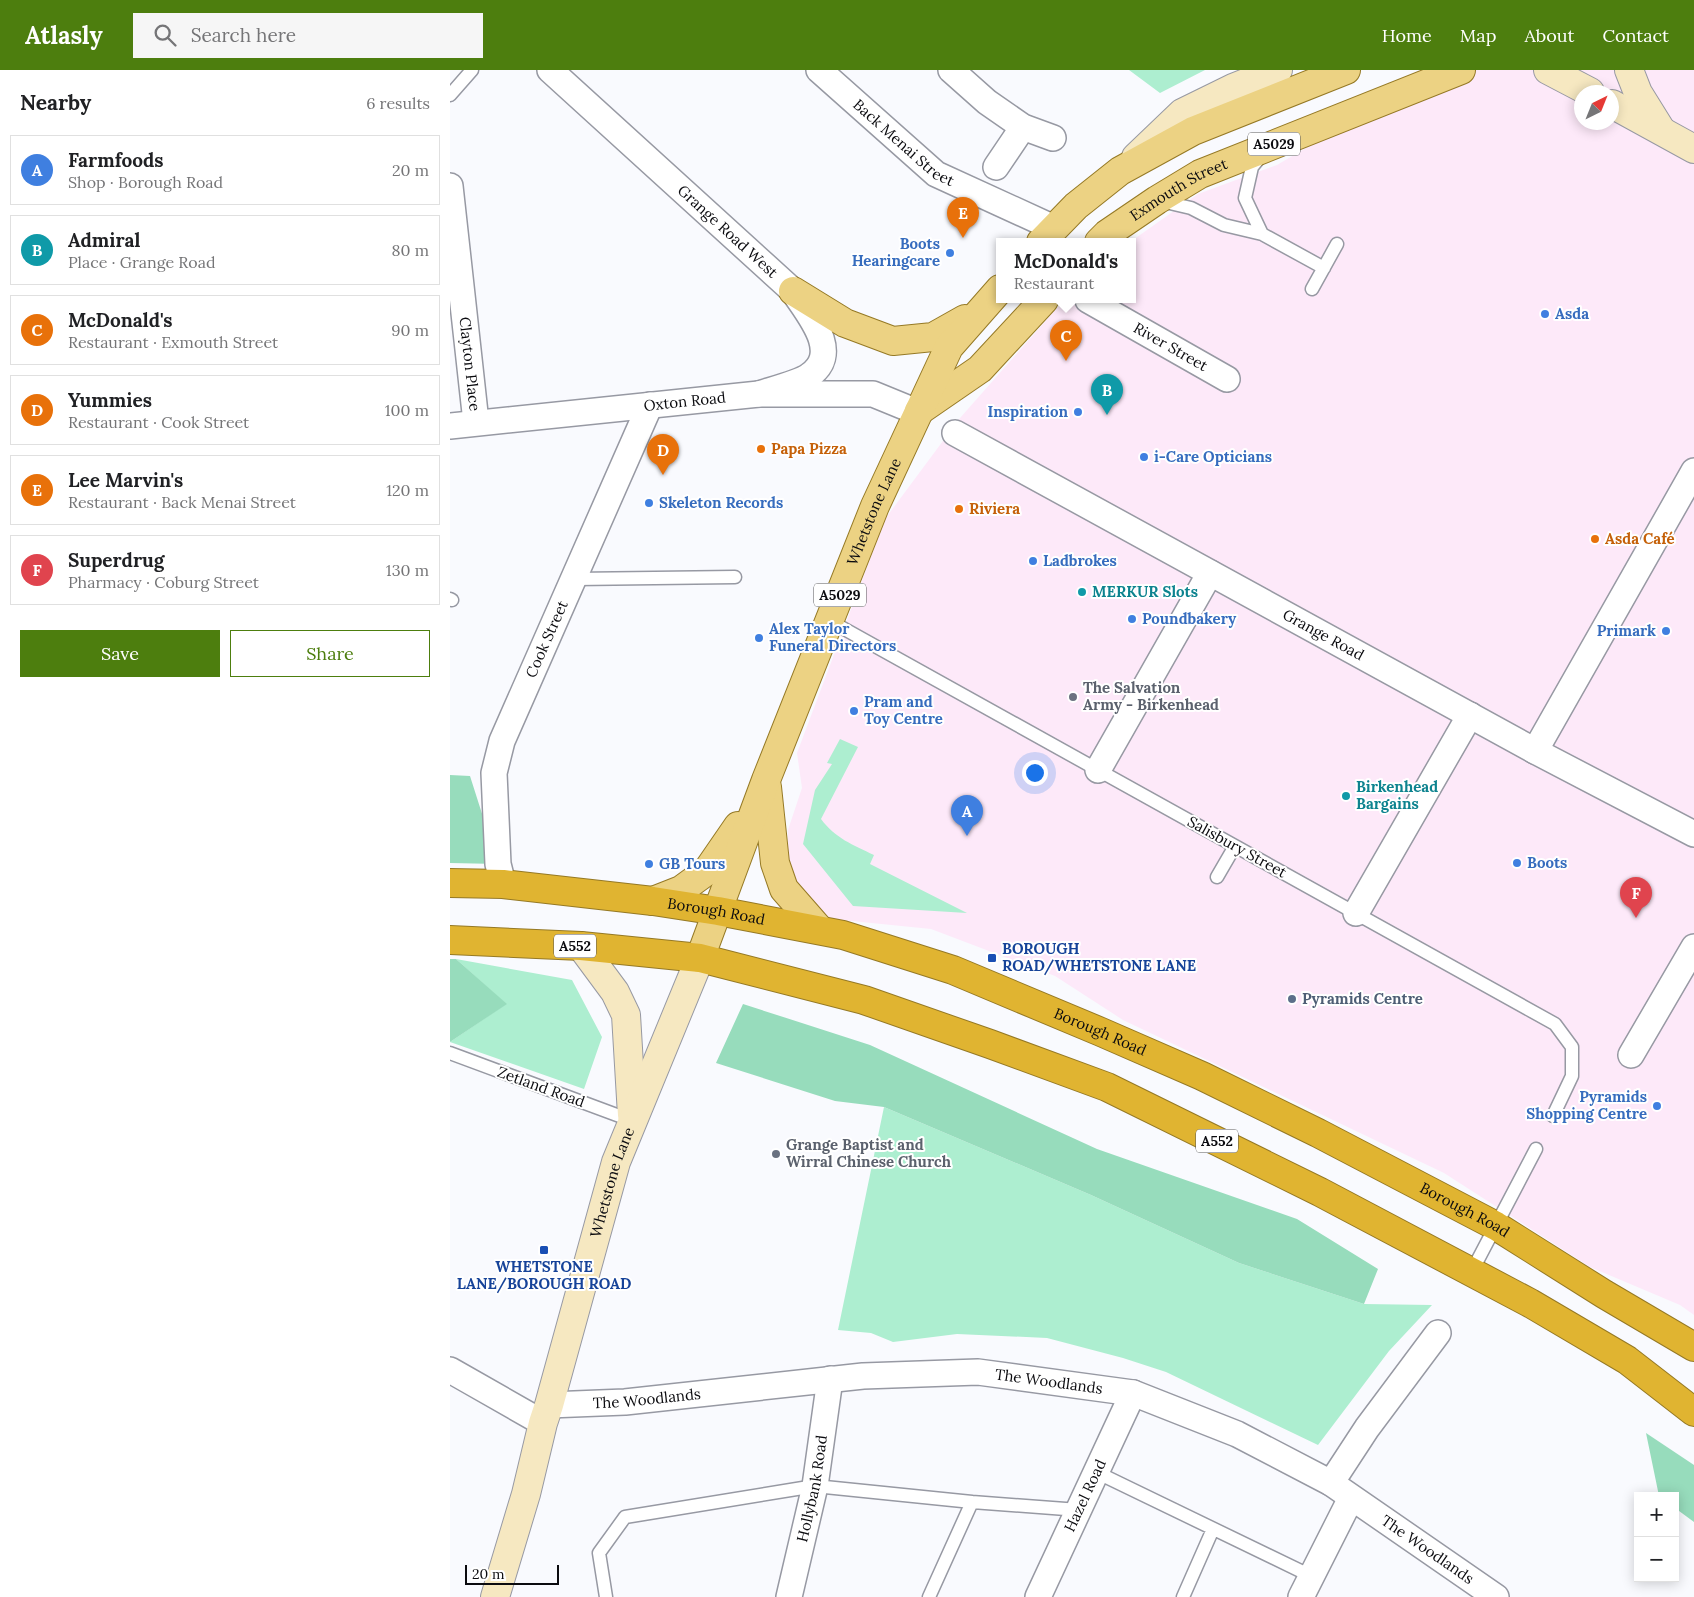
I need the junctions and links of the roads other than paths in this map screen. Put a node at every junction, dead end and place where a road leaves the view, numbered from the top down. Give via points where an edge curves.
1 (472, 70) edge
2 (550, 70) edge
3 (819, 70) edge
4 (951, 70) edge
5 (1278, 70) edge
6 (1346, 70) edge
7 (1461, 70) edge
8 (1548, 70) edge
9 (1629, 70) edge
10 (1577, 85) edge
11 (450, 95) edge
12 (1619, 108) edge
13 (1022, 127) junction
14 (1663, 132) junction
15 (1053, 138) dead end
16 (1269, 146) junction
17 (1694, 149) edge
18 (996, 167) dead end
19 (1120, 172) junction
20 (450, 186) edge
21 (1157, 200) junction
22 (1262, 234) junction
23 (1047, 235) edge
24 (1103, 238) edge
25 (1337, 244) dead end
26 (1324, 268) junction
27 (1312, 289) dead end
28 (793, 291) junction
29 (996, 293) edge
30 (1041, 303) edge
31 (1093, 303) edge
32 (980, 311) junction
33 (1227, 379) dead end
34 (760, 394) junction
35 (650, 405) junction
36 (917, 412) junction
37 (476, 422) junction
38 (450, 426) edge
39 (955, 433) dead end
40 (1694, 471) edge
41 (1210, 573) junction
42 (735, 577) dead end
43 (574, 579) junction
44 (830, 621) junction
45 (1470, 715) junction
46 (1535, 751) junction
47 (1098, 770) junction
48 (766, 780) junction
49 (1694, 834) edge
50 (1235, 846) junction
51 (1217, 877) dead end
52 (450, 883) edge
53 (503, 884) junction
54 (653, 901) junction
55 (718, 911) junction
56 (1356, 913) junction
57 (819, 929) junction
58 (450, 940) edge
59 (581, 946) junction
60 (1694, 947) edge
61 (700, 958) junction
62 (450, 1053) edge
63 (1631, 1055) dead end
64 (1553, 1116) dead end
65 (632, 1121) junction
66 (1536, 1149) dead end
67 (1496, 1226) junction
68 (1472, 1271) junction
69 (1438, 1333) dead end
70 (1694, 1347) edge
71 (450, 1370) edge
72 (830, 1380) junction
73 (1133, 1393) junction
74 (1694, 1412) edge
75 (546, 1414) junction
76 (1096, 1472) junction
77 (1330, 1483) junction
78 (816, 1486) junction
79 (1352, 1498) junction
80 (972, 1502) junction
81 (1079, 1510) junction
82 (1213, 1528) junction
83 (1306, 1586) edge
84 (495, 1597) edge
85 (606, 1597) edge
86 (789, 1597) edge
87 (929, 1597) edge
88 (1038, 1597) edge
89 (1183, 1597) edge
90 (1496, 1597) edge

1 - 11 lane
2 - 28 street, Grange Road West
3 - 23 street, Back Menai Street via 936,174
4 - 13 street
5 - 19 main road via 1182,114
6 - 19 main road, A5029 via 1193,131
7 - 16 main road, Exmouth Street / A5029
8 - 10 main road
9 - 14 main road via 1638,92
12 - 14 main road
13 - 15 street
13 - 18 street
14 - 17 main road
16 - 21 main road, Exmouth Street / A5029 via 1200,174
16 - 22 lane via 1252,167 1246,198
19 - 23 main road, A5029 via 1076,206
20 - 37 street, Clayton Place
21 - 22 lane via 1191,208 1224,225
21 - 24 main road, Exmouth Street / A5029
22 - 26 lane
25 - 26 lane
26 - 27 lane
28 - 32 main road via 845,323 893,341 933,337
28 - 34 street, Grange Road West via 817,328 824,345 823,362 810,376
29 - 32 main road, A5029
30 - 36 main road via 980,369
31 - 33 street, River Street
32 - 36 main road, A5029 via 949,347
34 - 35 street, Oxton Road
34 - 36 street, Oxton Road via 873,394
35 - 37 street, Oxton Road
35 - 43 street, Cook Street
36 - 44 main road, Whetstone Lane / A5029 via 875,506
37 - 38 street, Oxton Road
39 - 41 street, Grange Road
40 - 46 street
41 - 45 street, Grange Road
41 - 47 street
42 - 43 lane
43 - 53 street, Cook Street via 502,741 494,773 498,864
44 - 47 lane, Salisbury Street
44 - 48 main road, Whetstone Lane / A5029
45 - 46 street, Grange Road
45 - 56 street
46 - 49 street, Grange Road
47 - 50 lane, Salisbury Street
48 - 54 main road, Whetstone Lane / A5029 via 734,834 707,871 681,890
48 - 55 main road, Whetstone Lane / A5029
48 - 57 main road, Whetstone Lane / A5029 via 775,863 784,889
50 - 51 lane
50 - 56 lane, Salisbury Street
52 - 53 highway, Borough Road
53 - 54 highway, Borough Road
54 - 55 highway, Borough Road
55 - 57 highway, Borough Road
55 - 61 main road, Whetstone Lane / A5029
56 - 64 lane, Salisbury Street via 1555,1024 1572,1048 1572,1076
57 - 67 highway, Borough Road via 953,970 1111,1036 1318,1133
58 - 59 highway, A552
59 - 61 highway, A552
59 - 65 main road via 615,992 626,1014
60 - 63 street
61 - 65 main road, Whetstone Lane
61 - 68 highway, A552 via 864,1000 1107,1087
62 - 65 lane, Zetland Road
65 - 75 main road, Whetstone Lane via 616,1162
66 - 67 lane
67 - 68 lane
67 - 70 highway, Borough Road
68 - 74 highway, A552 via 1626,1360
69 - 77 street
71 - 75 street
72 - 73 street, The Woodlands via 978,1372
72 - 75 street, The Woodlands via 625,1402
72 - 78 street, Hollybank Road
73 - 76 street, Hazel Road
73 - 77 street, The Woodlands via 1237,1434
75 - 84 main road, Whetstone Lane
76 - 81 street, Hazel Road
76 - 82 lane
77 - 79 street, The Woodlands
78 - 80 lane
78 - 85 lane via 625,1517 599,1553
78 - 86 street, Hollybank Road
79 - 83 street
79 - 90 street, The Woodlands
80 - 81 lane
80 - 87 lane
81 - 88 street, Hazel Road
82 - 83 lane
82 - 89 lane

